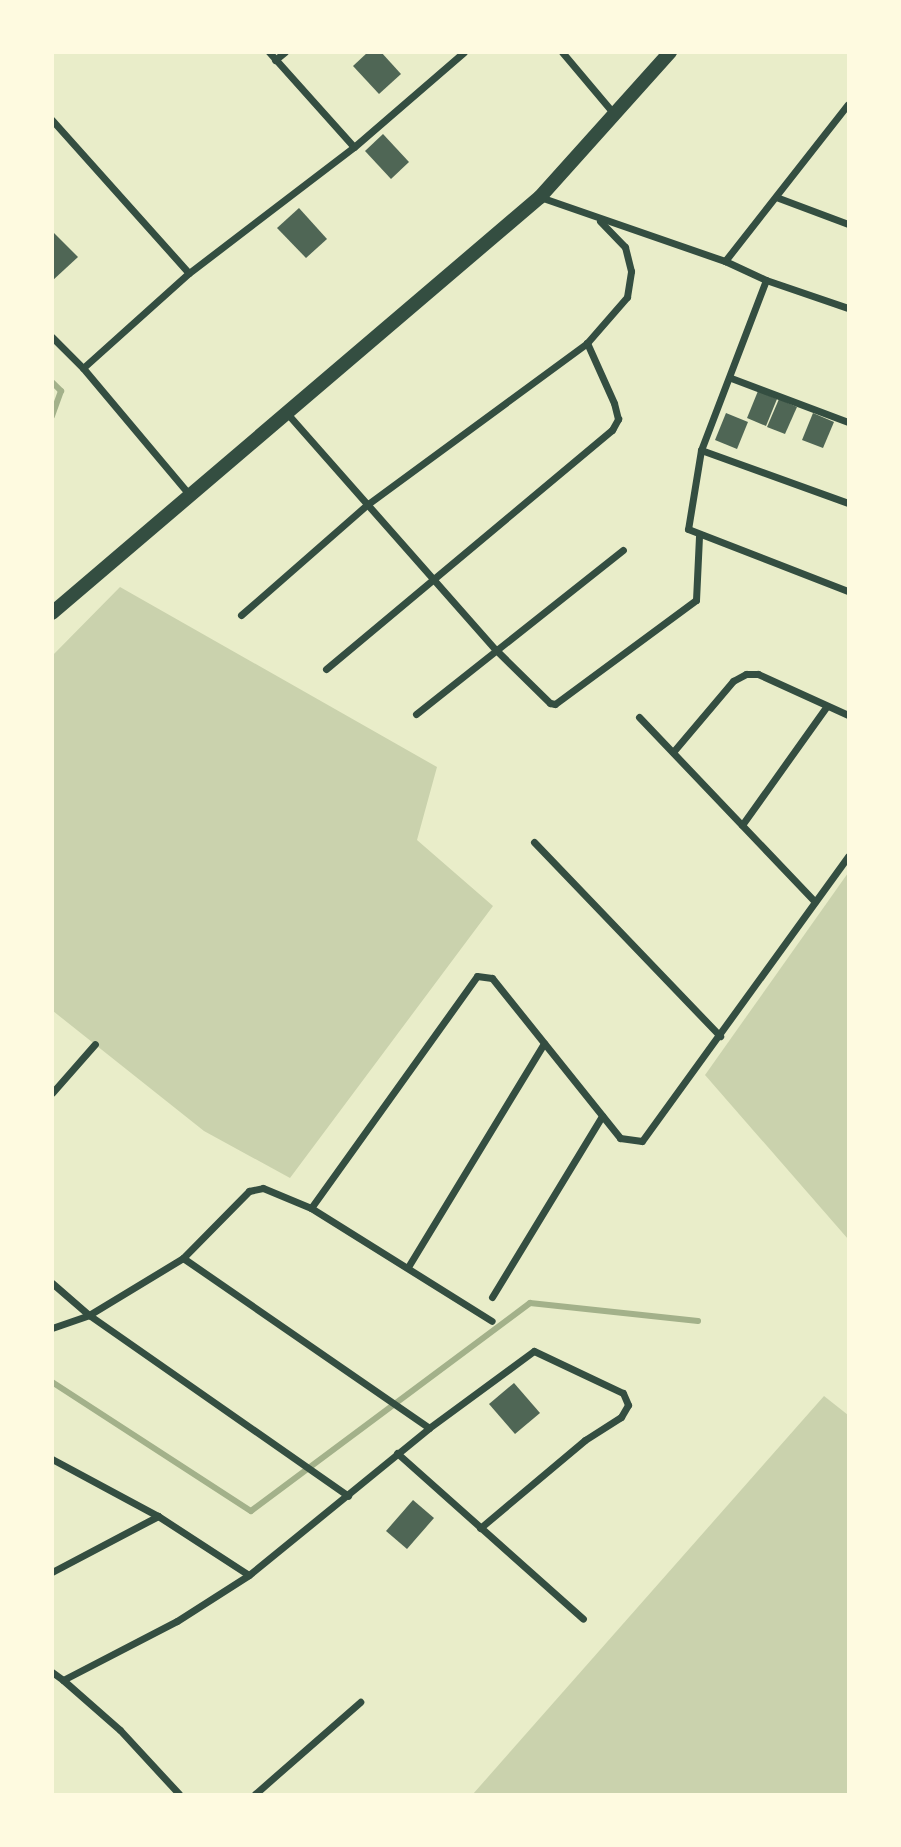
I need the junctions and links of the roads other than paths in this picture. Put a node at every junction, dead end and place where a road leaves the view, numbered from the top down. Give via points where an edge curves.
1 (269, 52) edge
2 (285, 52) edge
3 (464, 52) edge
4 (562, 52) edge
5 (670, 52) edge
6 (275, 60) junction
7 (848, 105) edge
8 (615, 115) junction
9 (52, 120) edge
10 (354, 147) junction
11 (540, 197) junction
12 (775, 197) junction
13 (600, 221) junction
14 (849, 224) edge
15 (725, 261) junction
16 (189, 273) junction
17 (766, 280) junction
18 (849, 309) edge
19 (52, 337) edge
20 (587, 343) junction
21 (83, 368) junction
22 (731, 378) junction
23 (285, 411) junction
24 (849, 422) edge
25 (701, 450) junction
26 (188, 493) junction
27 (849, 503) edge
28 (368, 504) junction
29 (699, 536) junction
30 (623, 550) dead end
31 (433, 577) junction
32 (849, 591) edge
33 (52, 612) edge
34 (240, 615) dead end
35 (495, 649) junction
36 (326, 669) dead end
37 (827, 705) junction
38 (416, 714) dead end
39 (849, 715) edge
40 (639, 716) dead end
41 (673, 752) junction
42 (742, 825) junction
43 (534, 842) dead end
44 (849, 856) edge
45 (815, 902) junction
46 (720, 1036) junction
47 (544, 1043) junction
48 (96, 1044) dead end
49 (52, 1093) edge
50 (602, 1116) junction
51 (312, 1208) junction
52 (183, 1258) junction
53 (408, 1267) junction
54 (52, 1283) edge
55 (492, 1297) dead end
56 (89, 1315) junction
57 (492, 1321) dead end
58 (52, 1328) edge
59 (429, 1428) junction
60 (397, 1453) junction
61 (52, 1459) edge
62 (348, 1496) junction
63 (158, 1516) junction
64 (480, 1528) junction
65 (52, 1572) edge
66 (249, 1576) junction
67 (583, 1619) dead end
68 (52, 1672) edge
69 (63, 1680) junction
70 (360, 1702) dead end
71 (179, 1794) edge
72 (255, 1794) edge

1 - 6 street
2 - 6 street
3 - 10 street
4 - 8 street
5 - 8 main road
6 - 10 street
7 - 12 street
8 - 11 main road
9 - 16 street
10 - 16 street
11 - 13 street
11 - 23 main road
12 - 14 street
12 - 15 street
13 - 15 street
13 - 20 street via 625,247 632,288
15 - 17 street
16 - 21 street
17 - 18 street
17 - 22 street
19 - 21 street
20 - 28 street
20 - 31 street via 614,403 618,419 612,430
21 - 26 street
22 - 24 street
22 - 25 street
23 - 26 main road
23 - 28 street
25 - 27 street
25 - 29 street via 688,522 692,533
26 - 33 main road
28 - 31 street
28 - 34 street
29 - 32 street
29 - 35 street via 696,600 555,704 544,701
30 - 35 street
31 - 35 street
31 - 36 street
35 - 38 street
37 - 39 street
37 - 41 street via 758,674 746,674 733,681
37 - 42 street
40 - 41 street
41 - 42 street
42 - 45 street
43 - 46 street
44 - 45 street
45 - 46 street
46 - 50 street via 642,1141 620,1138
47 - 50 street
47 - 51 street via 492,978 477,976
47 - 53 street
48 - 49 street
50 - 55 street
51 - 52 street via 256,1188
51 - 53 street
52 - 56 street
52 - 59 street
53 - 57 street
54 - 56 street
56 - 58 street
56 - 62 street
59 - 60 street
59 - 64 street via 534,1351 623,1393 628,1405 621,1417 585,1440
60 - 62 street
60 - 64 street
61 - 63 street
62 - 66 street
63 - 65 street
63 - 66 street
64 - 67 street
66 - 69 street via 177,1621
68 - 69 street
69 - 71 street via 120,1730
70 - 72 street

